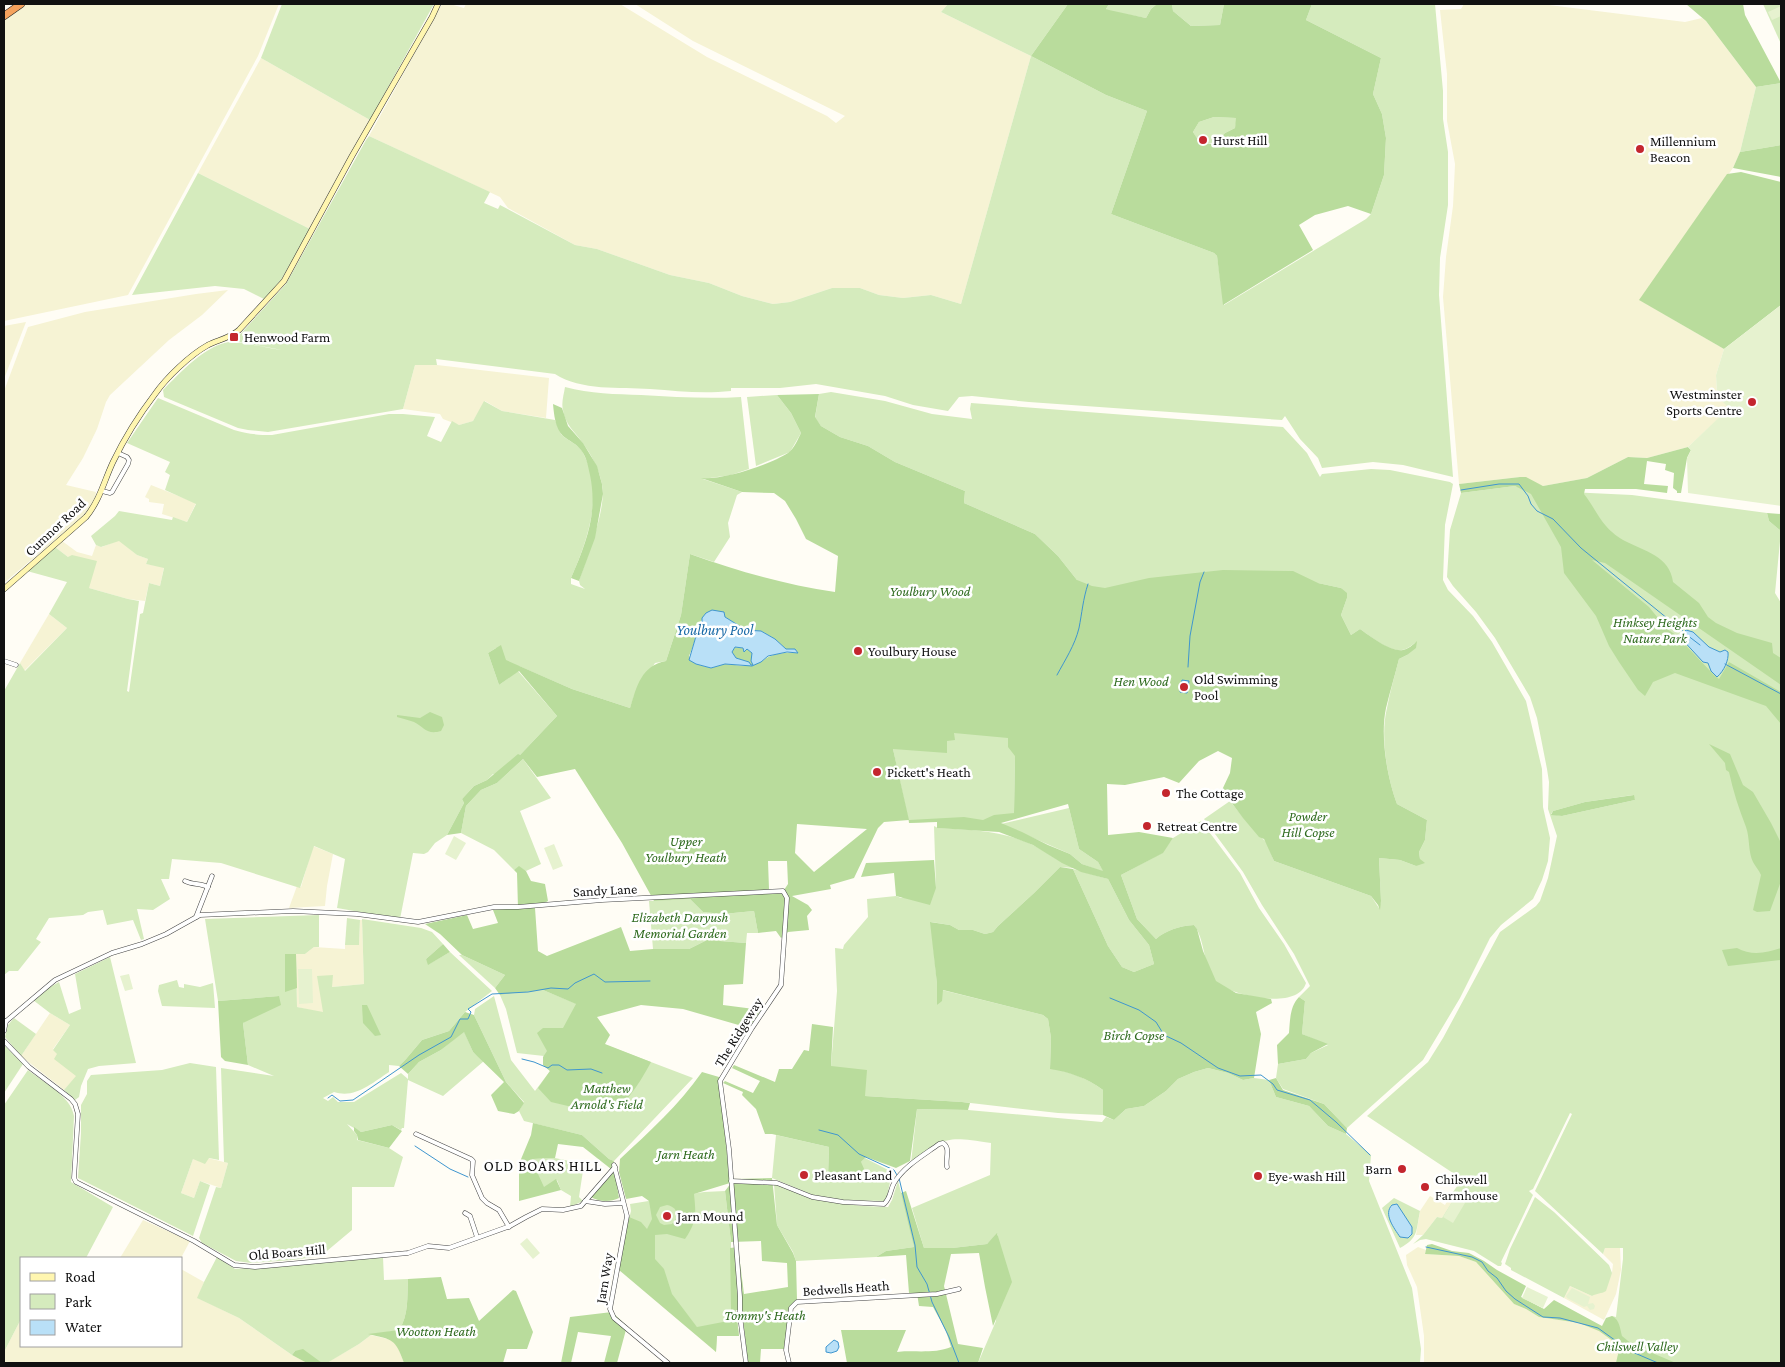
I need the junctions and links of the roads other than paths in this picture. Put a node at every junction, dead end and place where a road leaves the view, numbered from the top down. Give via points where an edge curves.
1 (21, 4) edge
2 (438, 4) edge
3 (4, 16) edge
4 (118, 453) junction
5 (102, 491) junction
6 (4, 589) edge
7 (4, 660) edge
8 (16, 665) dead end
9 (212, 876) dead end
10 (185, 881) dead end
11 (208, 887) junction
12 (786, 894) joint
13 (196, 917) junction
14 (5, 1022) edge
15 (4, 1031) edge
16 (4, 1041) edge
17 (416, 1134) dead end
18 (948, 1167) dead end
19 (731, 1181) junction
20 (585, 1201) junction
21 (623, 1203) junction
22 (465, 1213) dead end
23 (509, 1227) junction
24 (477, 1237) junction
25 (960, 1289) dead end
26 (668, 1363) edge
27 (746, 1363) edge
28 (790, 1363) edge

1 - 3 highway
2 - 4 main road, Cumnor Road via 284,281 239,330 199,351 169,378 155,394
4 - 5 main road, Cumnor Road
4 - 5 street via 127,457 128,464 112,492
5 - 6 main road, Cumnor Road via 86,516
7 - 8 street
9 - 11 street
10 - 11 street
11 - 13 street
12 - 13 street, Sandy Lane via 782,891 494,907 426,922 293,911
12 - 19 street, The Ridgeway via 781,985 720,1081
13 - 14 street via 166,934 112,953 55,980
14 - 15 street
16 - 24 street, Old Boars Hill via 29,1067 75,1104 78,1114 76,1182 194,1241 234,1265 255,1267 408,1253 428,1246 449,1248
17 - 23 street via 473,1161 472,1175 482,1198 499,1210
18 - 19 street via 947,1145 939,1144 906,1169 894,1183 884,1204 843,1202 812,1196 777,1183
19 - 27 street, The Ridgeway
20 - 21 street, Old Boars Hill
20 - 21 street via 614,1166
20 - 23 street, Old Boars Hill via 581,1206 567,1209 542,1209
21 - 26 street, Jarn Way via 627,1216 610,1310 614,1318
22 - 24 street via 470,1216
23 - 24 street, Old Boars Hill
25 - 28 street, Bedwells Heath via 937,1294 797,1302 791,1308 786,1350

